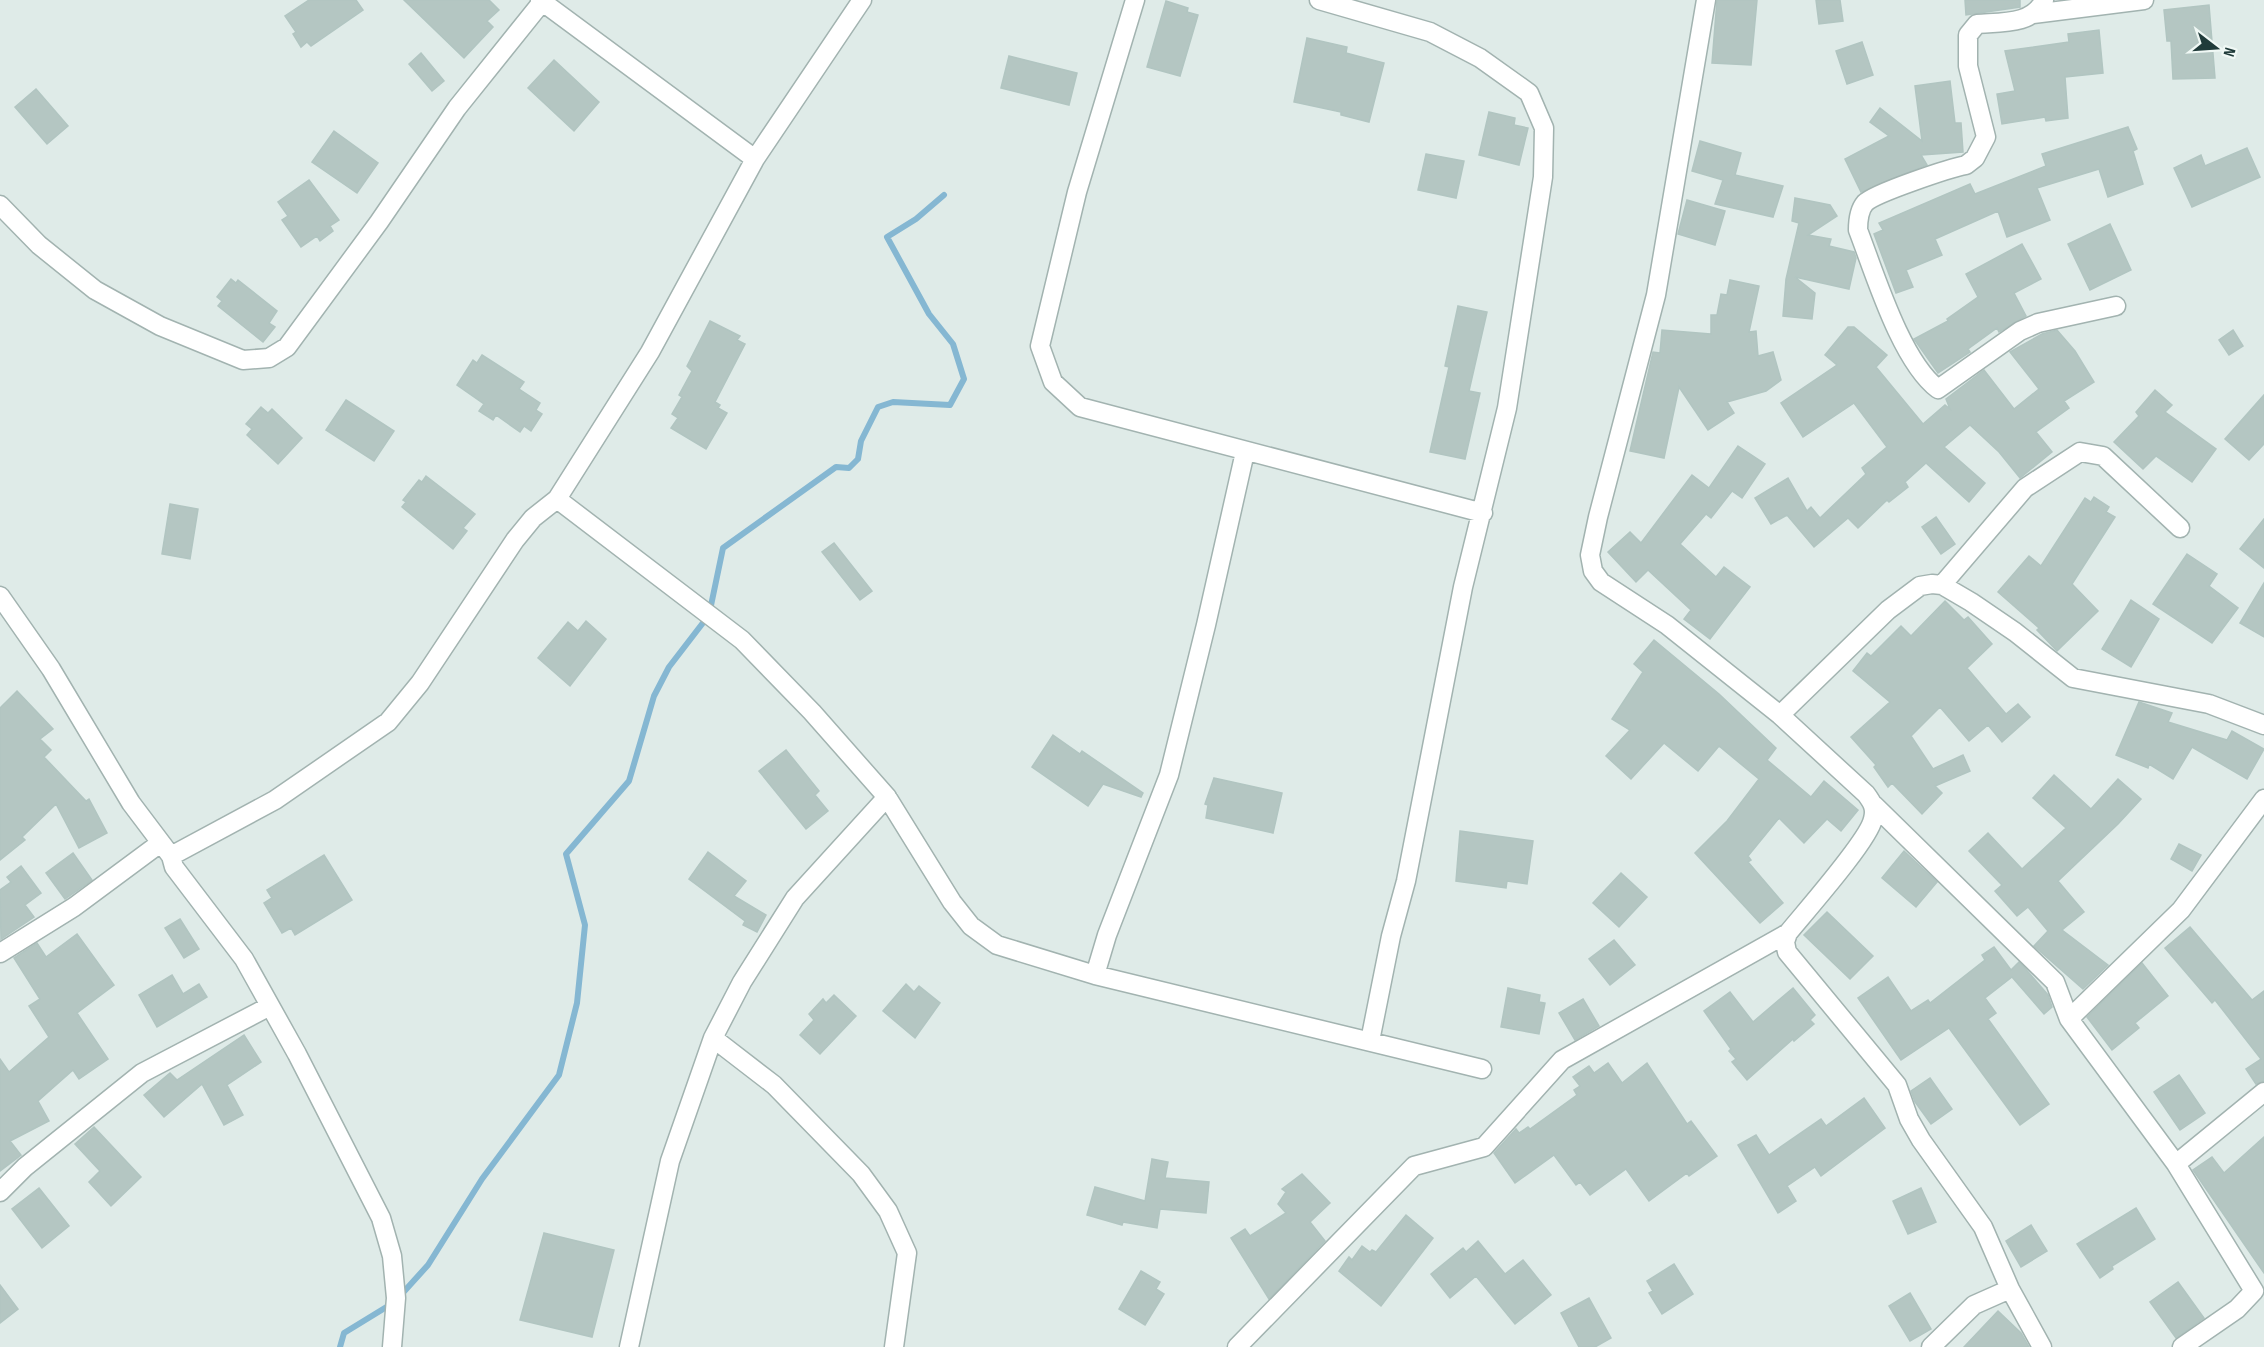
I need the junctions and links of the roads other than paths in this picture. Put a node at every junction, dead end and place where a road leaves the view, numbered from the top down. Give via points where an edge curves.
1 (862, 0) edge
2 (1135, 0) edge
3 (1319, 0) edge
4 (1706, 0) edge
5 (2144, 0) edge
6 (541, 1) edge
7 (2039, 7) edge
8 (755, 159) junction
9 (0, 205) edge
10 (2116, 306) dead end
11 (1245, 452) junction
12 (557, 499) junction
13 (1483, 513) junction
14 (2180, 528) dead end
15 (1942, 585) junction
16 (0, 596) edge
17 (1780, 714) junction
18 (2264, 725) edge
19 (887, 797) junction
20 (2264, 799) edge
21 (1874, 805) junction
22 (165, 850) junction
23 (1788, 933) junction
24 (0, 952) edge
25 (1095, 975) junction
26 (270, 1006) junction
27 (2069, 1019) junction
28 (713, 1038) junction
29 (1370, 1041) junction
30 (1482, 1069) dead end
31 (2264, 1092) edge
32 (2176, 1164) junction
33 (0, 1192) edge
34 (2010, 1289) junction
35 (2259, 1299) edge
36 (392, 1347) edge
37 (629, 1347) edge
38 (894, 1347) edge
39 (1237, 1347) edge
40 (1931, 1347) edge
41 (2042, 1347) edge
42 (2182, 1347) edge

1 - 8 street
2 - 11 street via 1077,192 1040,346 1053,382 1080,407
3 - 13 street via 1430,32 1480,58 1528,93 1544,128 1543,177 1507,408
4 - 17 street via 1656,295 1590,555 1593,571 1601,582 1667,625
5 - 7 street
6 - 8 street
6 - 9 street via 457,108 287,347 269,358 243,360 160,326 95,290 39,245
7 - 10 street via 2016,21 1977,24 1968,35 1968,66 1986,137 1975,158 1966,165 1886,191 1865,203 1858,218 1858,230 1894,322 1926,380 1938,389 2020,331 2038,323
8 - 12 street via 650,352
11 - 13 street
11 - 25 street via 1168,775
12 - 19 street via 742,640
12 - 22 street via 532,518 515,540 420,683 388,722 275,800
13 - 29 street via 1463,587 1406,881
14 - 15 street via 2103,456 2080,452 2025,489
15 - 17 street via 1920,586 1888,610
15 - 18 street via 2015,632 2073,678 2209,704
16 - 22 street via 51,669 131,803
17 - 21 street
19 - 25 street via 952,902 972,926 997,945
19 - 28 street via 795,898 742,982
20 - 27 street via 2181,910
21 - 23 street via 1873,821 1856,847
21 - 27 street via 2055,982
22 - 24 street
22 - 26 street via 244,959
23 - 34 street via 1787,952 1897,1086 1921,1140 1983,1227
23 - 39 street via 1562,1060 1484,1147 1414,1166
25 - 29 street
26 - 33 street via 142,1073 25,1167
26 - 36 street via 381,1218 392,1256 395,1287
27 - 32 street
28 - 37 street via 670,1161
28 - 38 street via 774,1085 861,1174 888,1211 907,1253
29 - 30 street
31 - 32 street
32 - 35 street
34 - 40 street via 1974,1305
34 - 41 street
35 - 42 street via 2237,1309

